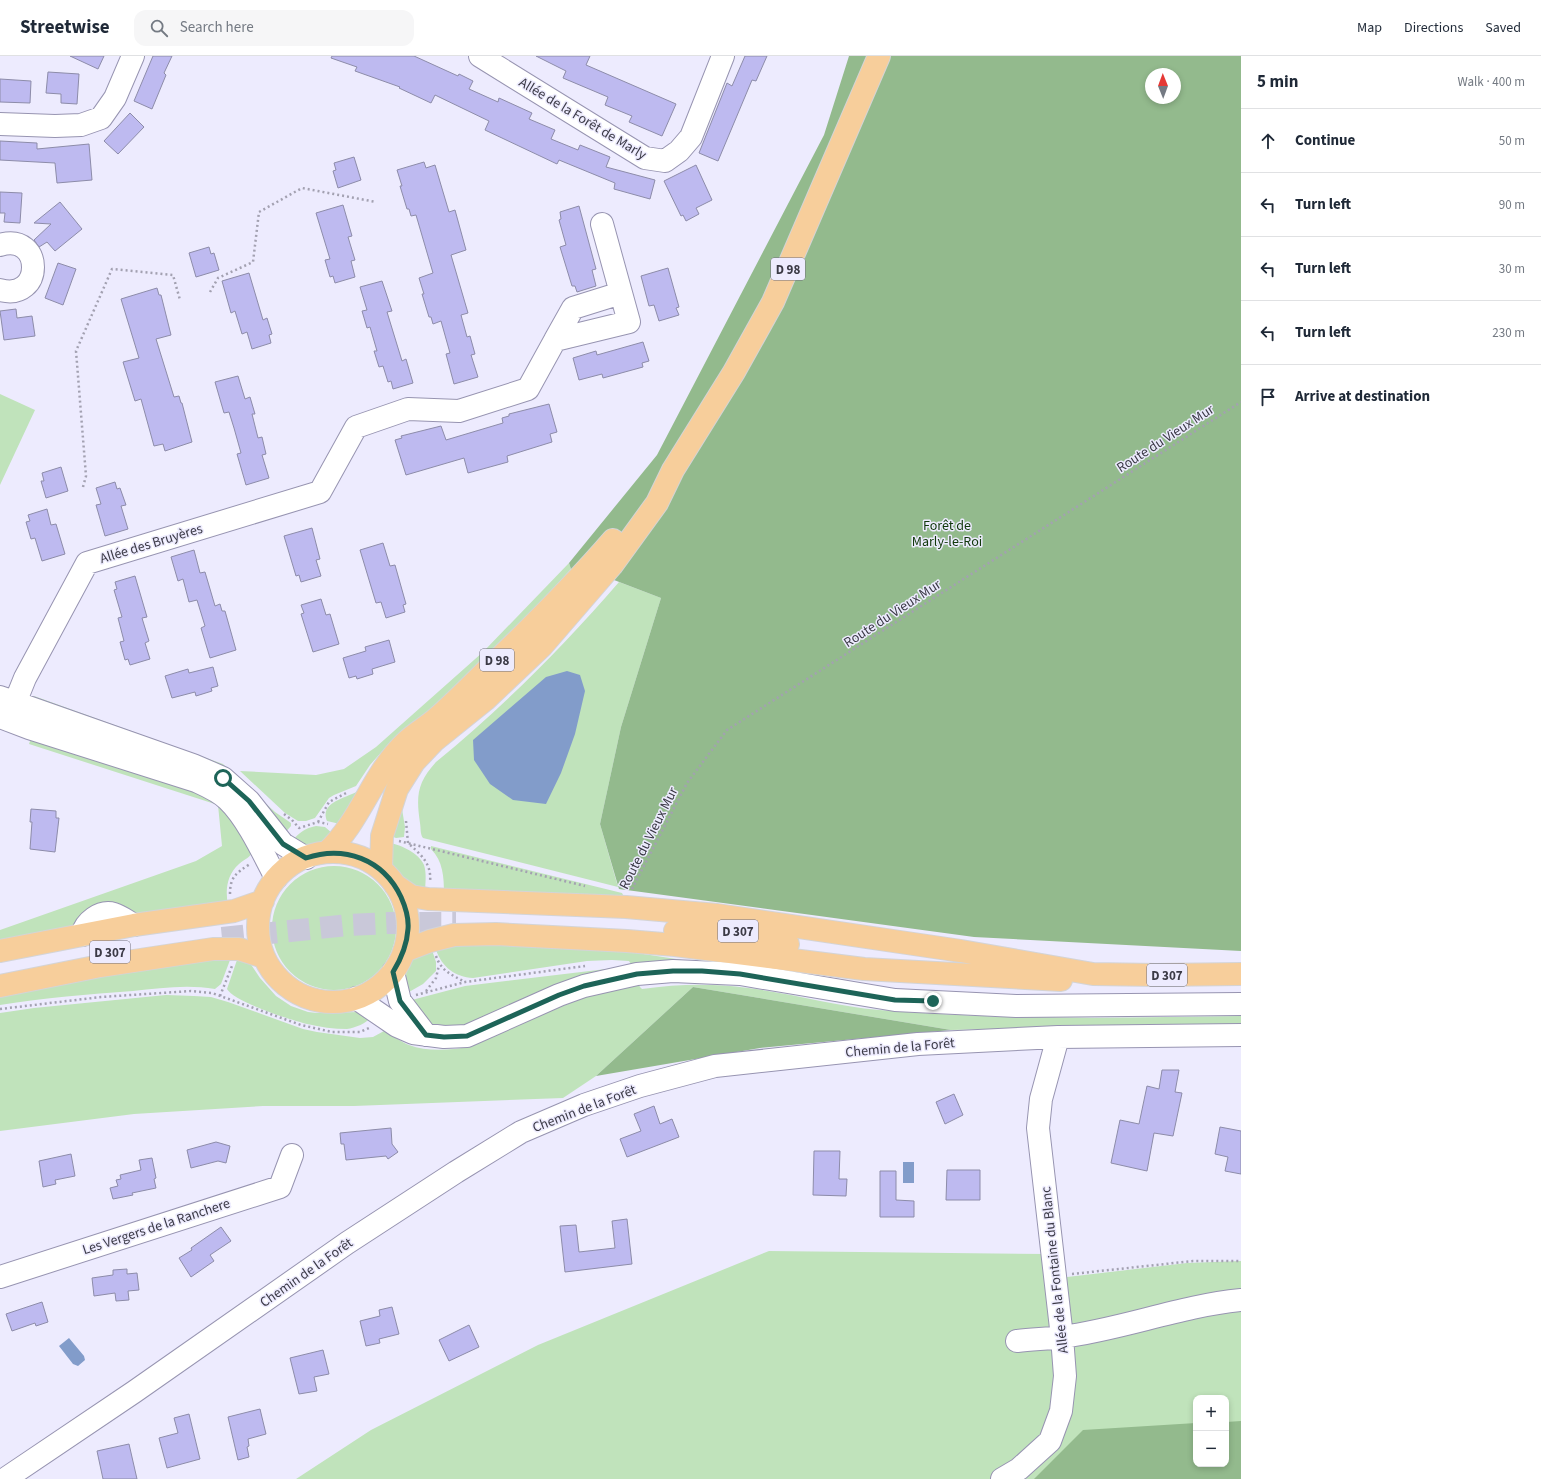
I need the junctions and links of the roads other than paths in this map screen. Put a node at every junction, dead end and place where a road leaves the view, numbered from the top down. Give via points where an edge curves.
1 (133, 56) edge
2 (480, 56) edge
3 (723, 56) edge
4 (879, 56) edge
5 (0, 124) edge
6 (602, 224) dead end
7 (0, 245) edge
8 (0, 290) edge
9 (621, 293) junction
10 (555, 340) junction
11 (673, 470) junction
12 (6, 709) edge
13 (327, 852) junction
14 (306, 858) junction
15 (380, 869) junction
16 (276, 878) junction
17 (396, 885) junction
18 (263, 901) junction
19 (717, 915) junction
20 (741, 931) junction
21 (0, 951) edge
22 (404, 951) junction
23 (264, 957) junction
24 (1020, 962) junction
25 (0, 964) edge
26 (0, 972) edge
27 (393, 972) junction
28 (949, 974) junction
29 (1093, 974) junction
30 (1241, 974) edge
31 (0, 986) edge
32 (356, 998) junction
33 (1241, 1004) edge
34 (1241, 1034) edge
35 (426, 1035) junction
36 (1058, 1037) junction
37 (292, 1155) dead end
38 (0, 1277) edge
39 (1241, 1300) edge
40 (1062, 1337) junction
41 (1017, 1341) dead end
42 (5, 1479) edge
43 (1002, 1479) edge

1 - 5 street via 115,98 100,118 81,125
2 - 3 street, Allée de la Forêt de Marly via 645,158 665,161 679,151 691,137
4 - 11 main road, D 98 via 773,302 734,372
6 - 9 street
7 - 8 street via 14,243 22,246 32,259 34,268 28,283 22,288 7,292
9 - 10 street via 573,308
9 - 10 street via 629,322
10 - 12 street, Allée des Bruyères via 528,389 459,411 408,409 356,426 320,492 87,563
11 - 13 main road, D 98 via 579,580 436,719 406,741 394,754 349,828
11 - 15 main road, D 98 via 657,504 612,564 542,646 485,700 434,741 414,762 397,789 382,836
12 - 14 street via 179,760 223,778 249,801 283,844
12 - 16 street via 29,728 212,788 228,800 243,819
13 - 14 main road
13 - 15 main road via 346,853 364,859
14 - 16 main road
15 - 17 main road
16 - 18 main road
17 - 19 main road via 411,896 428,899 626,906
17 - 22 main road via 405,906 408,929
18 - 21 main road via 234,911 134,925
18 - 23 main road via 258,926
19 - 20 street
19 - 24 main road via 961,950
20 - 24 main road, D 307 via 975,962
20 - 28 main road, D 307 via 593,918 456,918 614,926 723,935 902,961
22 - 27 main road
22 - 28 main road via 454,935 536,936 659,943 864,970
23 - 31 main road via 239,949 213,949 100,966
23 - 32 main road via 272,971 295,992 325,1002 341,1002
24 - 29 main road, D 307
25 - 26 main road, D 307 via 134,938 222,933
27 - 32 main road via 377,988
27 - 35 street via 400,1001
28 - 29 main road, D 307 via 1056,981
29 - 30 main road, D 307
32 - 35 street via 397,1026
33 - 35 street via 1016,1006 895,1000 740,974 673,971 637,974 584,986 467,1036
34 - 36 street, Chemin de la Forêt
36 - 40 street, Allée de la Fontaine du Blanc via 1041,1100 1038,1128
36 - 42 street, Chemin de la Forêt via 918,1044 715,1066 640,1086 584,1105 522,1132 456,1172 347,1243
37 - 38 street, Les Vergers de la Ranchere via 280,1187
39 - 40 street via 1175,1311
40 - 41 street
40 - 43 street, Allée de la Fontaine du Blanc via 1065,1376 1061,1411 1050,1441 1019,1470

